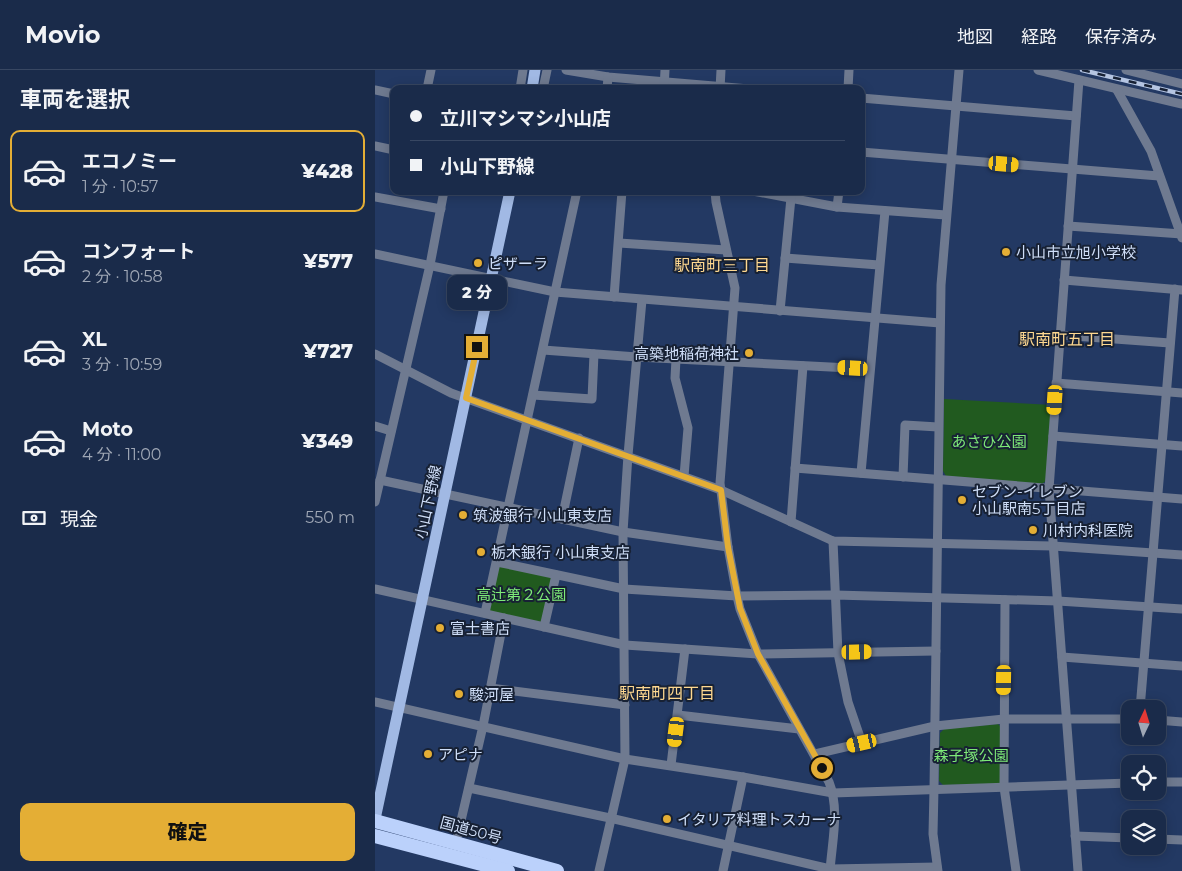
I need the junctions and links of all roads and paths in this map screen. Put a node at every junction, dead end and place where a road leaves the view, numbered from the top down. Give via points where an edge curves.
1 (431, 70) edge
2 (523, 70) edge
3 (535, 70) edge
4 (547, 70) edge
5 (566, 70) edge
6 (665, 70) edge
7 (721, 70) edge
8 (849, 70) edge
9 (959, 70) edge
10 (1038, 70) edge
11 (1125, 70) edge
12 (608, 77) junction
13 (1079, 80) junction
14 (1182, 84) edge
15 (428, 85) edge
16 (521, 85) edge
17 (533, 85) edge
18 (544, 85) edge
19 (607, 85) edge
20 (664, 85) edge
21 (720, 85) edge
22 (847, 85) edge
23 (375, 90) edge
24 (1117, 90) junction
25 (390, 93) edge
26 (865, 98) edge
27 (1182, 104) edge
28 (956, 106) junction
29 (1182, 111) edge
30 (1076, 116) junction
31 (375, 146) edge
32 (390, 149) edge
33 (865, 152) edge
34 (953, 160) junction
35 (1073, 170) junction
36 (1159, 176) junction
37 (443, 195) edge
38 (509, 195) edge
39 (576, 195) edge
40 (623, 195) edge
41 (715, 195) edge
42 (775, 195) edge
43 (838, 195) edge
44 (375, 197) edge
45 (791, 198) junction
46 (837, 207) junction
47 (441, 209) junction
48 (885, 211) junction
49 (946, 215) junction
50 (1069, 226) junction
51 (1182, 235) edge
52 (619, 243) junction
53 (726, 250) junction
54 (375, 254) edge
55 (785, 258) junction
56 (430, 265) junction
57 (879, 265) junction
58 (491, 278) junction
59 (1064, 280) junction
60 (1179, 290) edge
61 (555, 292) junction
62 (615, 297) junction
63 (642, 300) junction
64 (734, 307) junction
65 (780, 311) junction
66 (873, 319) junction
67 (940, 323) junction
68 (1060, 335) junction
69 (1170, 343) junction
70 (543, 350) junction
71 (375, 354) edge
72 (594, 354) junction
73 (637, 357) junction
74 (676, 359) junction
75 (729, 362) junction
76 (803, 366) junction
77 (869, 369) junction
78 (406, 371) junction
79 (1056, 383) junction
80 (1166, 392) junction
81 (1182, 394) edge
82 (533, 395) junction
83 (466, 398) junction
84 (528, 420) junction
85 (375, 426) edge
86 (939, 427) junction
87 (391, 431) junction
88 (1053, 436) junction
89 (579, 438) junction
90 (1163, 444) junction
91 (1182, 446) edge
92 (628, 455) junction
93 (795, 468) junction
94 (861, 473) junction
95 (379, 474) edge
96 (684, 476) junction
97 (903, 477) junction
98 (938, 480) junction
99 (1049, 489) junction
100 (721, 490) junction
101 (445, 494) junction
102 (1157, 498) junction
103 (1182, 500) edge
104 (375, 502) edge
105 (508, 508) junction
106 (562, 519) junction
107 (791, 522) junction
108 (623, 532) junction
109 (833, 541) junction
110 (937, 545) junction
111 (1053, 546) junction
112 (728, 547) junction
113 (1152, 553) junction
114 (1182, 556) edge
115 (497, 562) junction
116 (556, 574) junction
117 (375, 589) edge
118 (624, 589) junction
119 (737, 596) junction
120 (835, 596) junction
121 (937, 597) junction
122 (422, 599) junction
123 (1005, 600) junction
124 (1058, 601) junction
125 (1148, 607) junction
126 (1182, 609) edge
127 (485, 613) junction
128 (505, 618) junction
129 (544, 626) junction
130 (625, 645) junction
131 (685, 649) junction
132 (936, 651) junction
133 (838, 653) junction
134 (758, 654) junction
135 (1061, 658) junction
136 (1144, 663) junction
137 (1182, 666) edge
138 (490, 688) junction
139 (1141, 700) edge
140 (375, 702) edge
141 (625, 705) junction
142 (399, 707) junction
143 (678, 715) junction
144 (1067, 719) junction
145 (1121, 719) edge
146 (1004, 720) junction
147 (1166, 721) edge
148 (1182, 722) edge
149 (483, 726) junction
150 (935, 726) junction
151 (799, 729) junction
152 (862, 743) junction
153 (815, 754) junction
154 (625, 759) junction
155 (671, 765) junction
156 (743, 777) junction
157 (1166, 782) edge
158 (1182, 782) edge
159 (1121, 783) edge
160 (1072, 785) junction
161 (1003, 786) junction
162 (469, 788) junction
163 (933, 789) junction
164 (833, 793) junction
165 (610, 818) junction
166 (375, 820) edge
167 (375, 836) edge
168 (1075, 836) junction
169 (1121, 838) edge
170 (1166, 839) edge
171 (1182, 840) edge
172 (456, 842) junction
173 (727, 845) junction
174 (937, 869) edge
175 (830, 870) edge
176 (509, 871) edge
177 (557, 871) edge
178 (599, 871) edge
179 (723, 871) edge
180 (1016, 871) edge
181 (1078, 871) edge

1 - 15 street
2 - 16 street
3 - 17 main road
4 - 18 street
5 - 12 street
6 - 20 street
7 - 21 street
8 - 22 street
9 - 28 street
10 - 13 street
11 - 14 street
12 - 19 street
12 - 20 street
13 - 24 street
13 - 30 street
23 - 25 street
24 - 27 street
24 - 36 street via 1151,151
26 - 28 street
27 - 29 street
28 - 30 street
28 - 34 street
30 - 35 street
31 - 32 street
33 - 34 street
34 - 35 street
34 - 49 street
35 - 36 street
35 - 50 street
36 - 51 street
37 - 47 street
38 - 58 main road, 小山下野線
39 - 61 street
40 - 52 street
41 - 53 street
42 - 45 street
43 - 46 street
44 - 47 street
45 - 46 street
45 - 55 street
46 - 48 street
47 - 56 street
48 - 49 street
48 - 57 street
49 - 67 street
50 - 51 street
50 - 59 street
52 - 53 street
52 - 62 street
53 - 64 street via 735,288
54 - 56 street
55 - 57 street
55 - 65 street
56 - 58 street
56 - 78 street
57 - 66 street
58 - 61 street
58 - 83 main road, 小山下野線
59 - 60 street
59 - 68 street
60 - 69 street
61 - 62 street
61 - 70 street
62 - 63 street
63 - 64 street
63 - 73 street
64 - 65 street
64 - 75 street
65 - 66 street
66 - 67 street
66 - 77 street
67 - 86 street
68 - 69 street
68 - 79 street
69 - 80 street
70 - 72 street
70 - 82 street
71 - 78 street
72 - 73 street
72 - 82 street via 592,399
73 - 74 street
73 - 92 street
74 - 75 street
74 - 96 street via 675,378 689,428
75 - 76 street
75 - 100 street
76 - 77 street
76 - 93 street
77 - 94 street
78 - 83 street
78 - 87 street
79 - 80 street
79 - 88 street
80 - 81 street
80 - 90 street
82 - 84 street
83 - 84 street
83 - 101 main road, 小山下野線
84 - 89 street
84 - 105 street
85 - 87 street
86 - 97 street via 905,425
86 - 98 street
87 - 95 street
88 - 90 street
88 - 99 street
89 - 92 street
89 - 106 street
90 - 91 street
90 - 102 street
92 - 96 street
92 - 108 street
93 - 94 street
93 - 107 street
94 - 97 street
95 - 101 street
95 - 104 street
96 - 100 street
97 - 98 street
98 - 99 street
98 - 110 street
99 - 102 street
99 - 111 street
100 - 107 street
100 - 112 street
101 - 105 street
101 - 122 main road, 小山下野線
102 - 103 street
102 - 113 street
105 - 106 street
105 - 115 street
106 - 108 street
107 - 109 street
108 - 112 street
108 - 118 street
109 - 110 street
109 - 120 street
110 - 111 street
110 - 121 street
111 - 113 street
111 - 124 street
112 - 119 street
113 - 114 street
113 - 125 street
115 - 116 street
115 - 127 street
116 - 118 street
116 - 129 street
117 - 122 street
118 - 119 street
118 - 130 street
119 - 120 street
119 - 134 street
120 - 121 street
120 - 133 street
121 - 123 street
121 - 132 street
122 - 127 street
122 - 142 main road, 小山下野線
123 - 124 street
123 - 146 street
124 - 125 street
124 - 135 street
125 - 126 street
125 - 136 street
127 - 128 street
128 - 129 street
128 - 138 street
129 - 130 street
130 - 131 street
130 - 141 street
131 - 134 street
131 - 143 street
132 - 133 street
132 - 150 street
133 - 134 street
133 - 152 street via 848,702
134 - 151 street
135 - 136 street
135 - 144 street
136 - 137 street
136 - 139 street
138 - 141 street
138 - 149 street
140 - 142 street
141 - 154 street
142 - 149 street
142 - 166 main road, 小山下野線
143 - 151 street
143 - 155 street
144 - 145 street
144 - 146 street
144 - 160 street
146 - 150 street
146 - 161 street
147 - 148 street
149 - 154 street
149 - 162 street
150 - 152 street
150 - 163 street
151 - 153 street
152 - 153 street
153 - 164 street
154 - 155 street
154 - 165 street
155 - 156 street
156 - 164 street
156 - 173 street
157 - 158 street
159 - 160 street
160 - 161 street
160 - 168 street
161 - 163 street
161 - 180 street
162 - 165 street
162 - 172 street
163 - 164 street
163 - 174 street
164 - 175 street
165 - 173 street
165 - 178 street
166 - 172 highway, 国道50号
167 - 176 highway, 国道50号
168 - 169 street
168 - 181 street
170 - 171 street
172 - 177 highway, 国道50号
173 - 175 street
173 - 179 street
174 - 175 street

